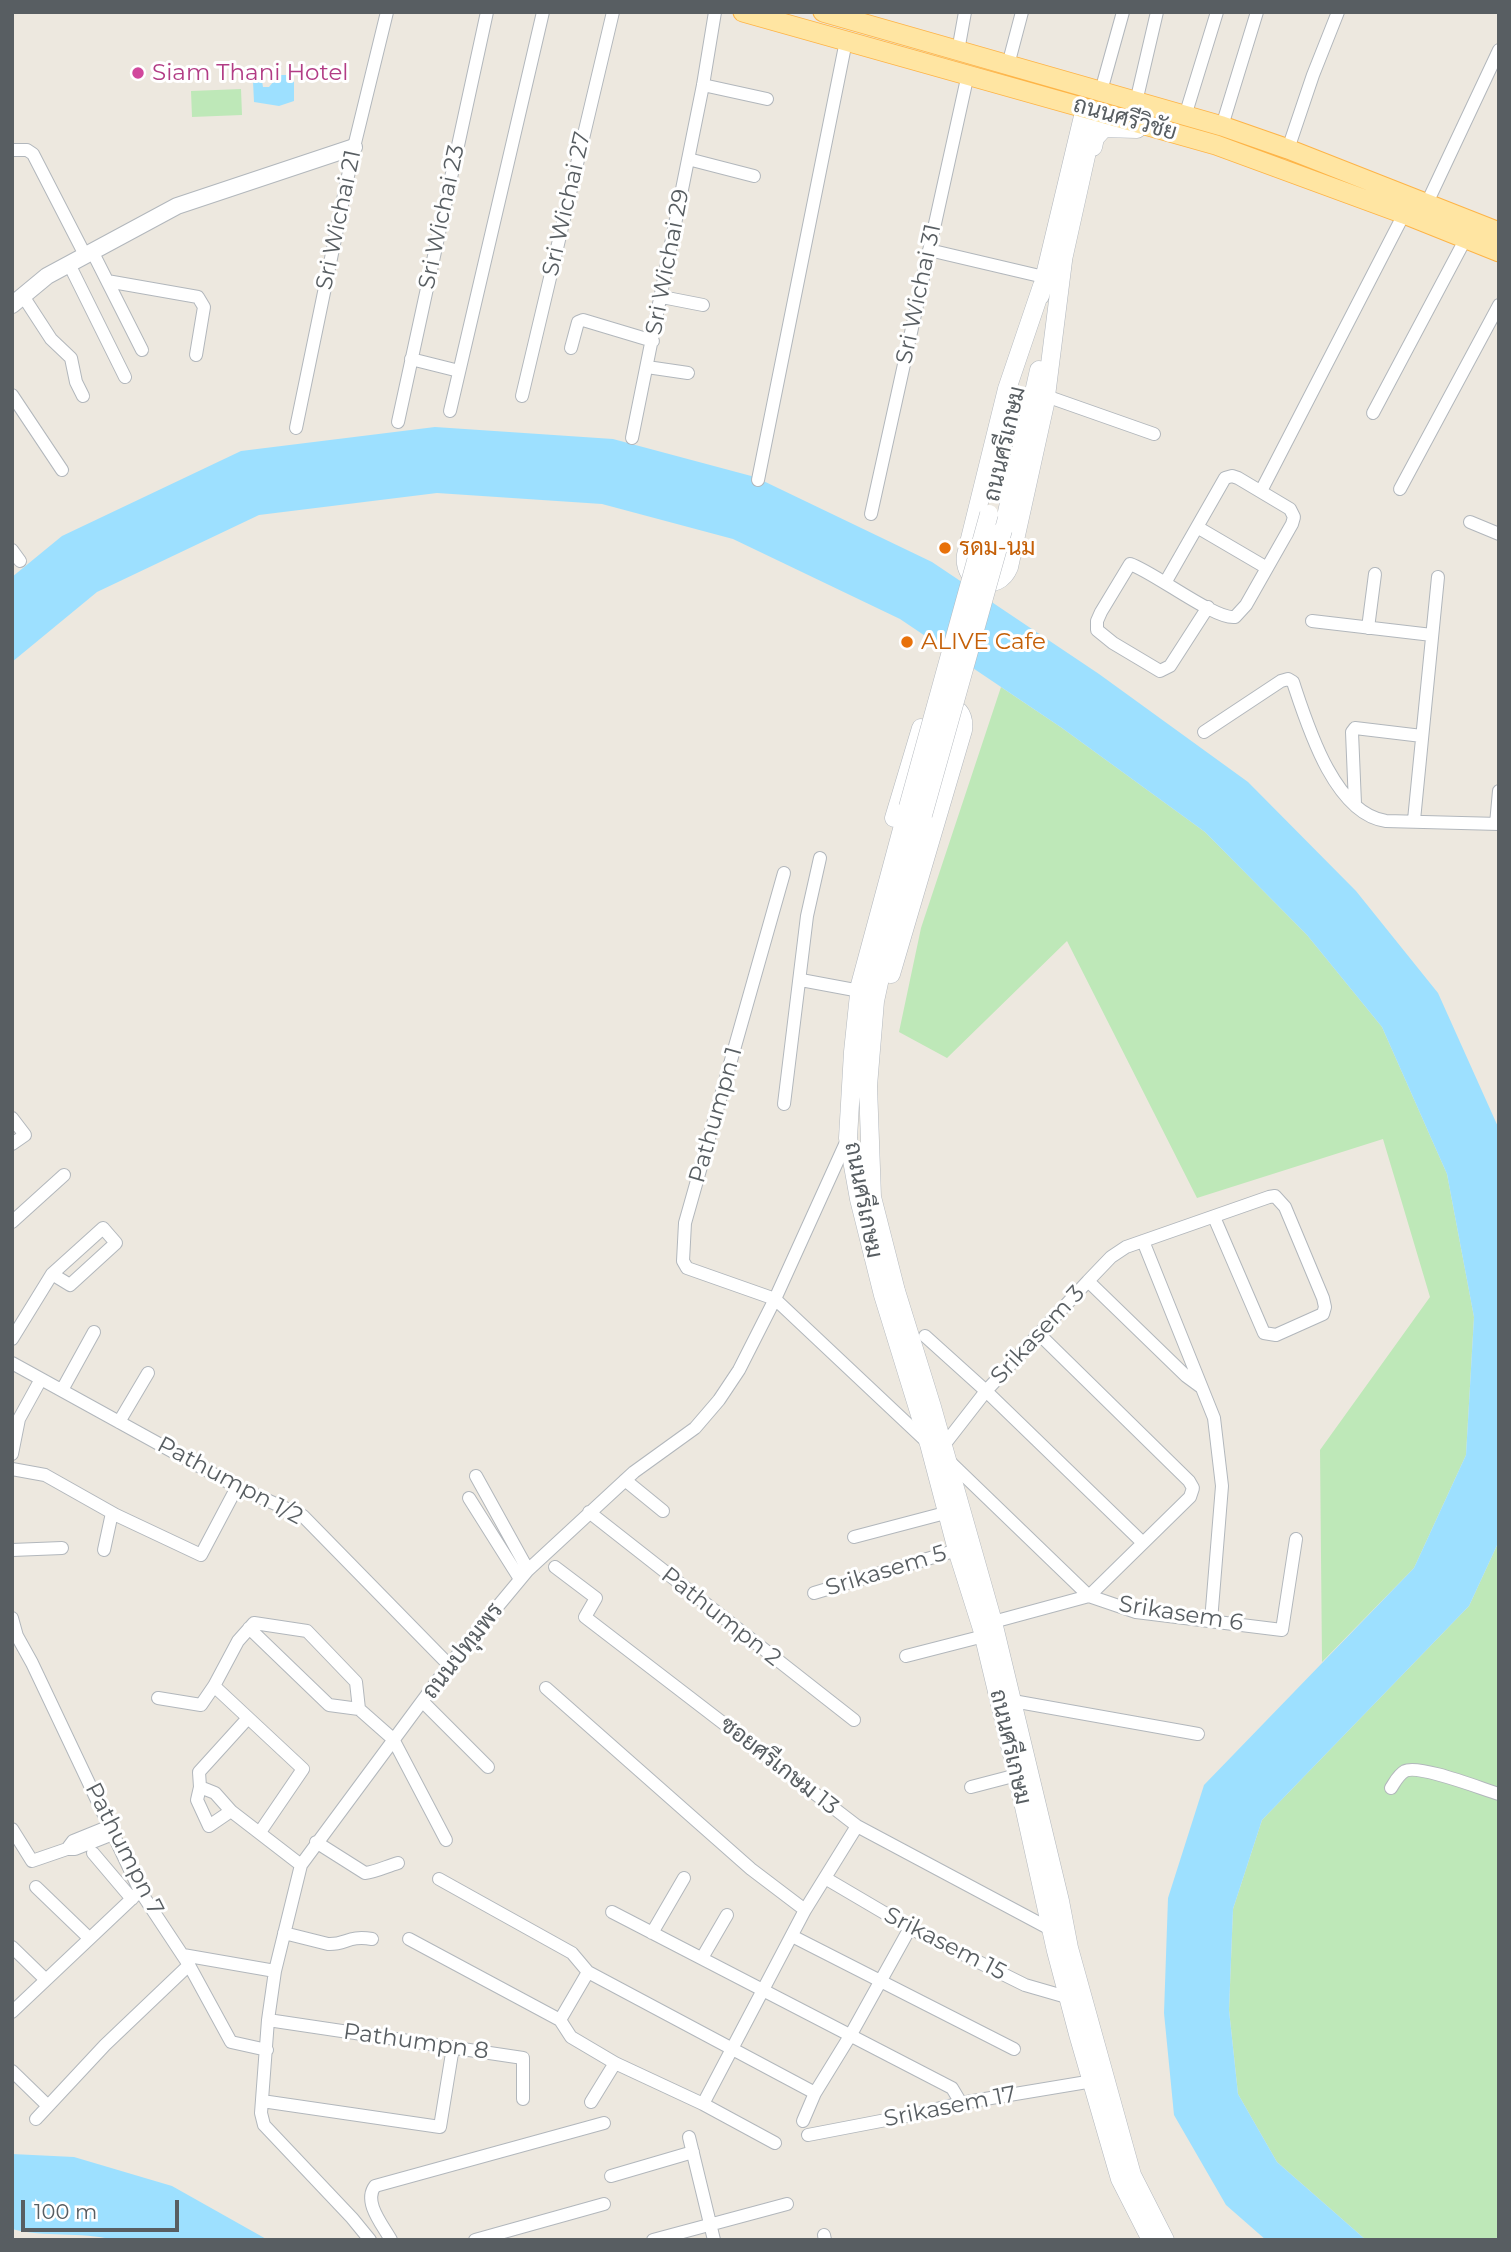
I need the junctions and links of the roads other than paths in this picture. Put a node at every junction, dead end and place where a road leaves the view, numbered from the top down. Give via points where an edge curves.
1 (387, 12) edge
2 (487, 12) edge
3 (543, 12) edge
4 (613, 12) edge
5 (715, 12) edge
6 (743, 12) edge
7 (965, 12) edge
8 (1021, 12) edge
9 (1123, 12) edge
10 (1157, 12) edge
11 (1217, 12) edge
12 (1257, 12) edge
13 (1338, 12) edge
14 (827, 13) edge
15 (876, 19) edge
16 (852, 20) junction
17 (846, 41) junction
18 (1499, 50) edge
19 (958, 51) junction
20 (1017, 67) junction
21 (968, 74) junction
22 (703, 85) junction
23 (1007, 86) junction
24 (767, 99) dead end
25 (1130, 100) junction
26 (1093, 103) junction
27 (1182, 125) junction
28 (1222, 126) junction
29 (354, 147) junction
30 (12, 150) edge
31 (688, 159) junction
32 (1285, 159) junction
33 (754, 176) dead end
34 (1069, 200) junction
35 (1427, 203) junction
36 (1404, 214) junction
37 (1499, 232) edge
38 (1466, 238) junction
39 (929, 250) junction
40 (1499, 252) edge
41 (89, 253) junction
42 (1064, 253) junction
43 (69, 264) junction
44 (107, 281) junction
45 (1043, 281) junction
46 (662, 297) junction
47 (17, 300) edge
48 (703, 305) dead end
49 (1499, 305) edge
50 (653, 341) junction
51 (571, 348) dead end
52 (142, 350) dead end
53 (196, 355) dead end
54 (411, 359) junction
55 (648, 368) junction
56 (459, 372) junction
57 (688, 373) dead end
58 (125, 377) dead end
59 (12, 395) edge
60 (83, 396) dead end
61 (1046, 396) junction
62 (522, 397) dead end
63 (450, 411) dead end
64 (1373, 413) dead end
65 (398, 422) dead end
66 (296, 428) dead end
67 (1154, 434) dead end
68 (632, 438) dead end
69 (62, 470) dead end
70 (758, 480) dead end
71 (1399, 489) dead end
72 (1261, 491) junction
73 (871, 514) dead end
74 (1470, 522) dead end
75 (1197, 527) junction
76 (1499, 534) edge
77 (1268, 568) junction
78 (1375, 574) dead end
79 (1438, 577) dead end
80 (1165, 583) junction
81 (1208, 607) junction
82 (1312, 621) dead end
83 (1368, 628) junction
84 (1432, 635) junction
85 (1204, 732) dead end
86 (1422, 736) junction
87 (1499, 791) edge
88 (1355, 804) junction
89 (915, 811) junction
90 (1414, 820) junction
91 (1497, 824) edge
92 (820, 858) dead end
93 (784, 873) dead end
94 (801, 980) junction
95 (860, 988) junction
96 (868, 1086) junction
97 (785, 1104) dead end
98 (12, 1118) edge
99 (848, 1138) junction
100 (12, 1144) edge
101 (64, 1175) dead end
102 (1214, 1217) junction
103 (12, 1222) edge
104 (1143, 1241) junction
105 (52, 1274) junction
106 (1088, 1281) junction
107 (775, 1299) junction
108 (94, 1332) dead end
109 (1039, 1334) junction
110 (925, 1336) dead end
111 (12, 1339) edge
112 (12, 1363) edge
113 (148, 1373) dead end
114 (41, 1378) junction
115 (1202, 1388) junction
116 (62, 1390) junction
117 (986, 1391) junction
118 (119, 1422) junction
119 (940, 1450) junction
120 (12, 1454) edge
121 (12, 1469) edge
122 (475, 1476) dead end
123 (625, 1480) junction
124 (237, 1487) junction
125 (469, 1499) dead end
126 (663, 1511) dead end
127 (589, 1512) junction
128 (949, 1512) junction
129 (112, 1513) junction
130 (854, 1537) dead end
131 (1296, 1539) dead end
132 (1142, 1542) junction
133 (62, 1548) dead end
134 (12, 1550) edge
135 (104, 1550) dead end
136 (957, 1550) junction
137 (555, 1567) dead end
138 (524, 1574) junction
139 (814, 1593) dead end
140 (1088, 1596) junction
141 (12, 1618) edge
142 (1211, 1621) junction
143 (249, 1628) junction
144 (988, 1629) junction
145 (15, 1637) edge
146 (906, 1656) dead end
147 (449, 1665) junction
148 (214, 1686) junction
149 (546, 1688) dead end
150 (158, 1698) dead end
151 (1013, 1701) junction
152 (423, 1702) junction
153 (359, 1709) junction
154 (248, 1718) junction
155 (854, 1720) dead end
156 (1198, 1734) dead end
157 (393, 1739) junction
158 (488, 1767) dead end
159 (1017, 1775) junction
160 (200, 1787) junction
161 (971, 1787) dead end
162 (1391, 1788) dead end
163 (1499, 1794) edge
164 (231, 1811) junction
165 (857, 1826) junction
166 (12, 1829) edge
167 (111, 1830) junction
168 (260, 1832) junction
169 (446, 1840) dead end
170 (316, 1842) junction
171 (18, 1850) edge
172 (93, 1853) dead end
173 (398, 1863) dead end
174 (301, 1865) junction
175 (684, 1878) dead end
176 (825, 1878) junction
177 (439, 1879) dead end
178 (36, 1887) dead end
179 (136, 1895) junction
180 (805, 1910) junction
181 (612, 1912) dead end
182 (727, 1915) dead end
183 (910, 1928) junction
184 (1052, 1930) junction
185 (284, 1933) junction
186 (652, 1933) junction
187 (792, 1936) junction
188 (89, 1937) junction
189 (372, 1939) dead end
190 (409, 1939) dead end
191 (12, 1947) edge
192 (702, 1958) junction
193 (186, 1960) junction
194 (275, 1971) junction
195 (588, 1972) junction
196 (45, 1979) junction
197 (879, 1980) junction
198 (762, 1991) junction
199 (1070, 1998) junction
200 (12, 2012) edge
201 (268, 2020) junction
202 (560, 2020) junction
203 (850, 2036) junction
204 (453, 2047) junction
205 (731, 2049) junction
206 (1014, 2049) dead end
207 (267, 2050) junction
208 (615, 2063) junction
209 (12, 2071) edge
210 (1093, 2081) junction
211 (815, 2093) junction
212 (523, 2099) dead end
213 (262, 2101) junction
214 (591, 2102) dead end
215 (961, 2103) junction
216 (703, 2104) junction
217 (48, 2106) junction
218 (36, 2119) dead end
219 (803, 2121) dead end
220 (604, 2123) dead end
221 (808, 2135) dead end
222 (689, 2137) dead end
223 (775, 2143) dead end
224 (693, 2152) junction
225 (611, 2176) dead end
226 (1135, 2194) junction
227 (604, 2204) dead end
228 (787, 2204) dead end
229 (373, 2208) junction
230 (352, 2218) junction
231 (710, 2225) junction
232 (370, 2240) edge
233 (391, 2240) edge
234 (475, 2240) edge
235 (653, 2240) edge
236 (714, 2240) edge
237 (1151, 2240) edge
238 (1165, 2240) edge

1 - 29 street, Sri Wichai 21
2 - 54 street, Sri Wichai 23
3 - 56 street
4 - 62 street, Sri Wichai 27
5 - 22 street, Sri Wichai 29
6 - 17 main road, ถนนศรีวิชัย
7 - 19 street
8 - 20 street
9 - 26 street
10 - 25 street
11 - 27 street
12 - 28 street
13 - 32 street
14 - 16 main road
15 - 16 main road
15 - 19 main road
16 - 17 main road
17 - 21 main road, ถนนศรีวิชัย
17 - 70 street
18 - 35 street
19 - 20 main road
20 - 26 main road via 1076,90
21 - 23 main road, ถนนศรีวิชัย
21 - 39 street, Sri Wichai 31
22 - 24 street
22 - 31 street, Sri Wichai 29
23 - 26 main road, ถนนศรีวิชัย
23 - 34 main road via 1067,112 1072,120
25 - 26 main road via 1104,96
25 - 27 main road, ถนนศรีวิชัย
26 - 27 main road, ถนนศรีวิชัย
26 - 34 main road, ถนนศรีเกษม
27 - 28 main road, ถนนศรีวิชัย
27 - 32 main road, ถนนศรีวิชัย
27 - 34 main road via 1104,128
28 - 32 main road, ถนนศรีวิชัย
29 - 41 street via 177,206
29 - 66 street, Sri Wichai 21
30 - 41 street via 33,154
31 - 33 street
31 - 46 street, Sri Wichai 29
32 - 35 main road, ถนนศรีวิชัย
32 - 36 main road, ถนนศรีวิชัย
34 - 42 main road, ถนนศรีเกษม
34 - 45 main road, ถนนศรีเกษม
35 - 37 main road, ถนนศรีวิชัย
36 - 38 main road, ถนนศรีวิชัย
36 - 72 street
38 - 40 main road, ถนนศรีวิชัย
38 - 64 street
39 - 45 street
39 - 73 street, Sri Wichai 31
41 - 43 street
41 - 44 street
42 - 61 main road
42 - 89 main road, ถนนศรีเกษม, bridge via 1003,530
43 - 47 street
43 - 58 street
44 - 52 street
44 - 53 street via 198,297 204,307
45 - 61 main road via 1007,389 966,555 967,569 975,580 996,583 1007,574
45 - 89 main road, ถนนศรีเกษม, bridge
46 - 48 street
46 - 50 street, Sri Wichai 29
47 - 60 street via 71,358
49 - 71 street
50 - 51 street via 583,320 575,327
50 - 55 street, Sri Wichai 29
54 - 56 street
54 - 65 street, Sri Wichai 23
55 - 57 street
55 - 68 street, Sri Wichai 29
56 - 63 street
59 - 69 street
61 - 67 street
72 - 75 street via 1233,476 1225,478
72 - 77 street via 1290,509 1294,517
74 - 76 street
75 - 77 street
75 - 80 street
77 - 81 street via 1235,617
78 - 83 street
79 - 84 street
80 - 81 street
80 - 81 street via 1128,565 1097,621 1099,633 1157,670 1166,669
82 - 83 street
83 - 84 street
84 - 86 street
85 - 88 street via 1281,681 1290,680 1320,753 1341,790
86 - 88 street via 1355,728
86 - 90 street
87 - 91 street
88 - 90 street via 1378,820
89 - 95 main road, ถนนศรีเกษม
89 - 96 main road, ถนนศรีเกษม via 875,1000
90 - 91 street
92 - 94 street via 807,916
93 - 107 street, Pathumpn 1 via 685,1223 683,1261 687,1268
94 - 95 street
94 - 97 street
95 - 96 main road via 868,910 924,718 943,703 955,707 963,717 963,730 883,1001
95 - 99 main road, ถนนศรีเกษม
96 - 119 main road, ถนนศรีเกษม via 872,1197
98 - 100 street via 24,1135
99 - 107 street, ถนนปทุมพร
99 - 119 main road, ถนนศรีเกษม via 883,1295
101 - 103 street
102 - 102 street via 1264,1332 1276,1335 1323,1314 1323,1298 1279,1198 1269,1197
102 - 104 street
104 - 106 street via 1111,1256
104 - 115 street
105 - 105 street via 70,1285 116,1243 103,1228
105 - 111 street
106 - 109 street, Srikasem 3
106 - 115 street, Srikasem 3
107 - 119 street
107 - 123 street, ถนนปทุมพร via 719,1400 695,1428
108 - 116 street
109 - 117 street, Srikasem 3
109 - 132 street via 1193,1488 1183,1505
110 - 117 street
112 - 114 street, Pathumpn 1/2
113 - 118 street
114 - 116 street, Pathumpn 1/2
114 - 120 street via 19,1419
115 - 142 street via 1214,1418 1222,1486
116 - 118 street, Pathumpn 1/2
117 - 119 street, Srikasem 3
117 - 132 street
118 - 124 street, Pathumpn 1/2
119 - 128 main road, ถนนศรีเกษม
119 - 140 street
119 - 144 main road, ถนนศรีเกษม
121 - 129 street via 45,1475
122 - 138 street
123 - 126 street
123 - 127 street, ถนนปทุมพร
124 - 129 street via 201,1555
124 - 147 street, Pathumpn 1/2 via 303,1516
125 - 138 street
127 - 138 street, ถนนปทุมพร
127 - 155 street, Pathumpn 2
128 - 130 street
128 - 136 main road, ถนนศรีเกษม
129 - 135 street
131 - 142 street, Srikasem 6 via 1282,1630
132 - 140 street
133 - 134 street
136 - 139 street, Srikasem 5
136 - 144 main road, ถนนศรีเกษม
137 - 165 street, ซอยศรีเกษม 13 via 596,1598 585,1617
138 - 147 street, ถนนปทุมพร
140 - 142 street, Srikasem 6 via 1136,1612
140 - 144 street, Srikasem 6
141 - 145 street, Pathumpn 7
143 - 148 street
143 - 153 street via 329,1704
143 - 153 street via 254,1623 307,1631 356,1682
144 - 146 street, Srikasem 6
144 - 151 main road, ถนนศรีเกษม
144 - 159 main road, ถนนศรีเกษม
145 - 167 street, Pathumpn 7 via 32,1663
147 - 152 street, ถนนปทุมพร
148 - 150 street via 201,1705
148 - 154 street
149 - 180 street via 751,1869
151 - 156 street
151 - 226 main road, ถนนศรีเกษม via 1069,1948
152 - 157 street, ถนนปทุมพร
152 - 158 street
153 - 157 street
154 - 160 street via 199,1772
154 - 168 street via 303,1769
157 - 169 street
157 - 170 street, ถนนปทุมพร
159 - 161 street
159 - 184 main road, ถนนศรีเกษม
160 - 164 street via 215,1793
160 - 164 street via 197,1800 209,1826
162 - 163 street via 1412,1769
164 - 168 street
165 - 176 street
165 - 184 street, ซอยศรีเกษม 13
166 - 171 street
167 - 171 street via 73,1841 67,1849 32,1861
167 - 179 street, Pathumpn 7
168 - 174 street
170 - 173 street via 365,1872
170 - 174 street, ถนนปทุมพร
172 - 179 street
174 - 185 street, ถนนปทุมพร
175 - 186 street
176 - 180 street
176 - 183 street, Srikasem 15
177 - 195 street via 572,1953
178 - 188 street
179 - 188 street
179 - 193 street, Pathumpn 7
180 - 187 street
181 - 186 street
182 - 192 street
183 - 197 street
183 - 199 street, Srikasem 15 via 1024,1985
184 - 199 main road, ถนนศรีเกษม
185 - 189 street via 336,1945 350,1938
185 - 194 street, ถนนปทุมพร
186 - 192 street
187 - 197 street
187 - 198 street
188 - 196 street
190 - 202 street
191 - 196 street
192 - 198 street
193 - 194 street
193 - 207 street, Pathumpn 7 via 230,2042
193 - 217 street
194 - 201 street, ถนนปทุมพร
195 - 202 street
195 - 205 street
196 - 200 street
197 - 203 street
197 - 206 street
198 - 203 street
198 - 205 street
199 - 210 main road, ถนนศรีเกษม
201 - 204 street, Pathumpn 8
201 - 207 street, ถนนปทุมพร
202 - 208 street via 572,2037
203 - 211 street
203 - 215 street via 952,2088
204 - 212 street, Pathumpn 8 via 523,2057
204 - 213 street via 440,2127
205 - 211 street
205 - 216 street
207 - 213 street, ถนนปทุมพร
208 - 214 street
208 - 216 street
209 - 217 street
210 - 215 street, Srikasem 17
210 - 226 main road, ถนนศรีเกษม via 1120,2179
211 - 219 street
213 - 230 street, ถนนปทุมพร via 264,2125
215 - 221 street, Srikasem 17
216 - 223 street
217 - 218 street
220 - 229 street via 375,2186 370,2200
222 - 224 street
224 - 225 street
224 - 231 street
226 - 237 main road, ถนนศรีเกษม
226 - 238 main road, ถนนศรีเกษม
227 - 234 street
228 - 231 street
229 - 230 street
229 - 233 street
230 - 232 street, ถนนปทุมพร
231 - 235 street
231 - 236 street

